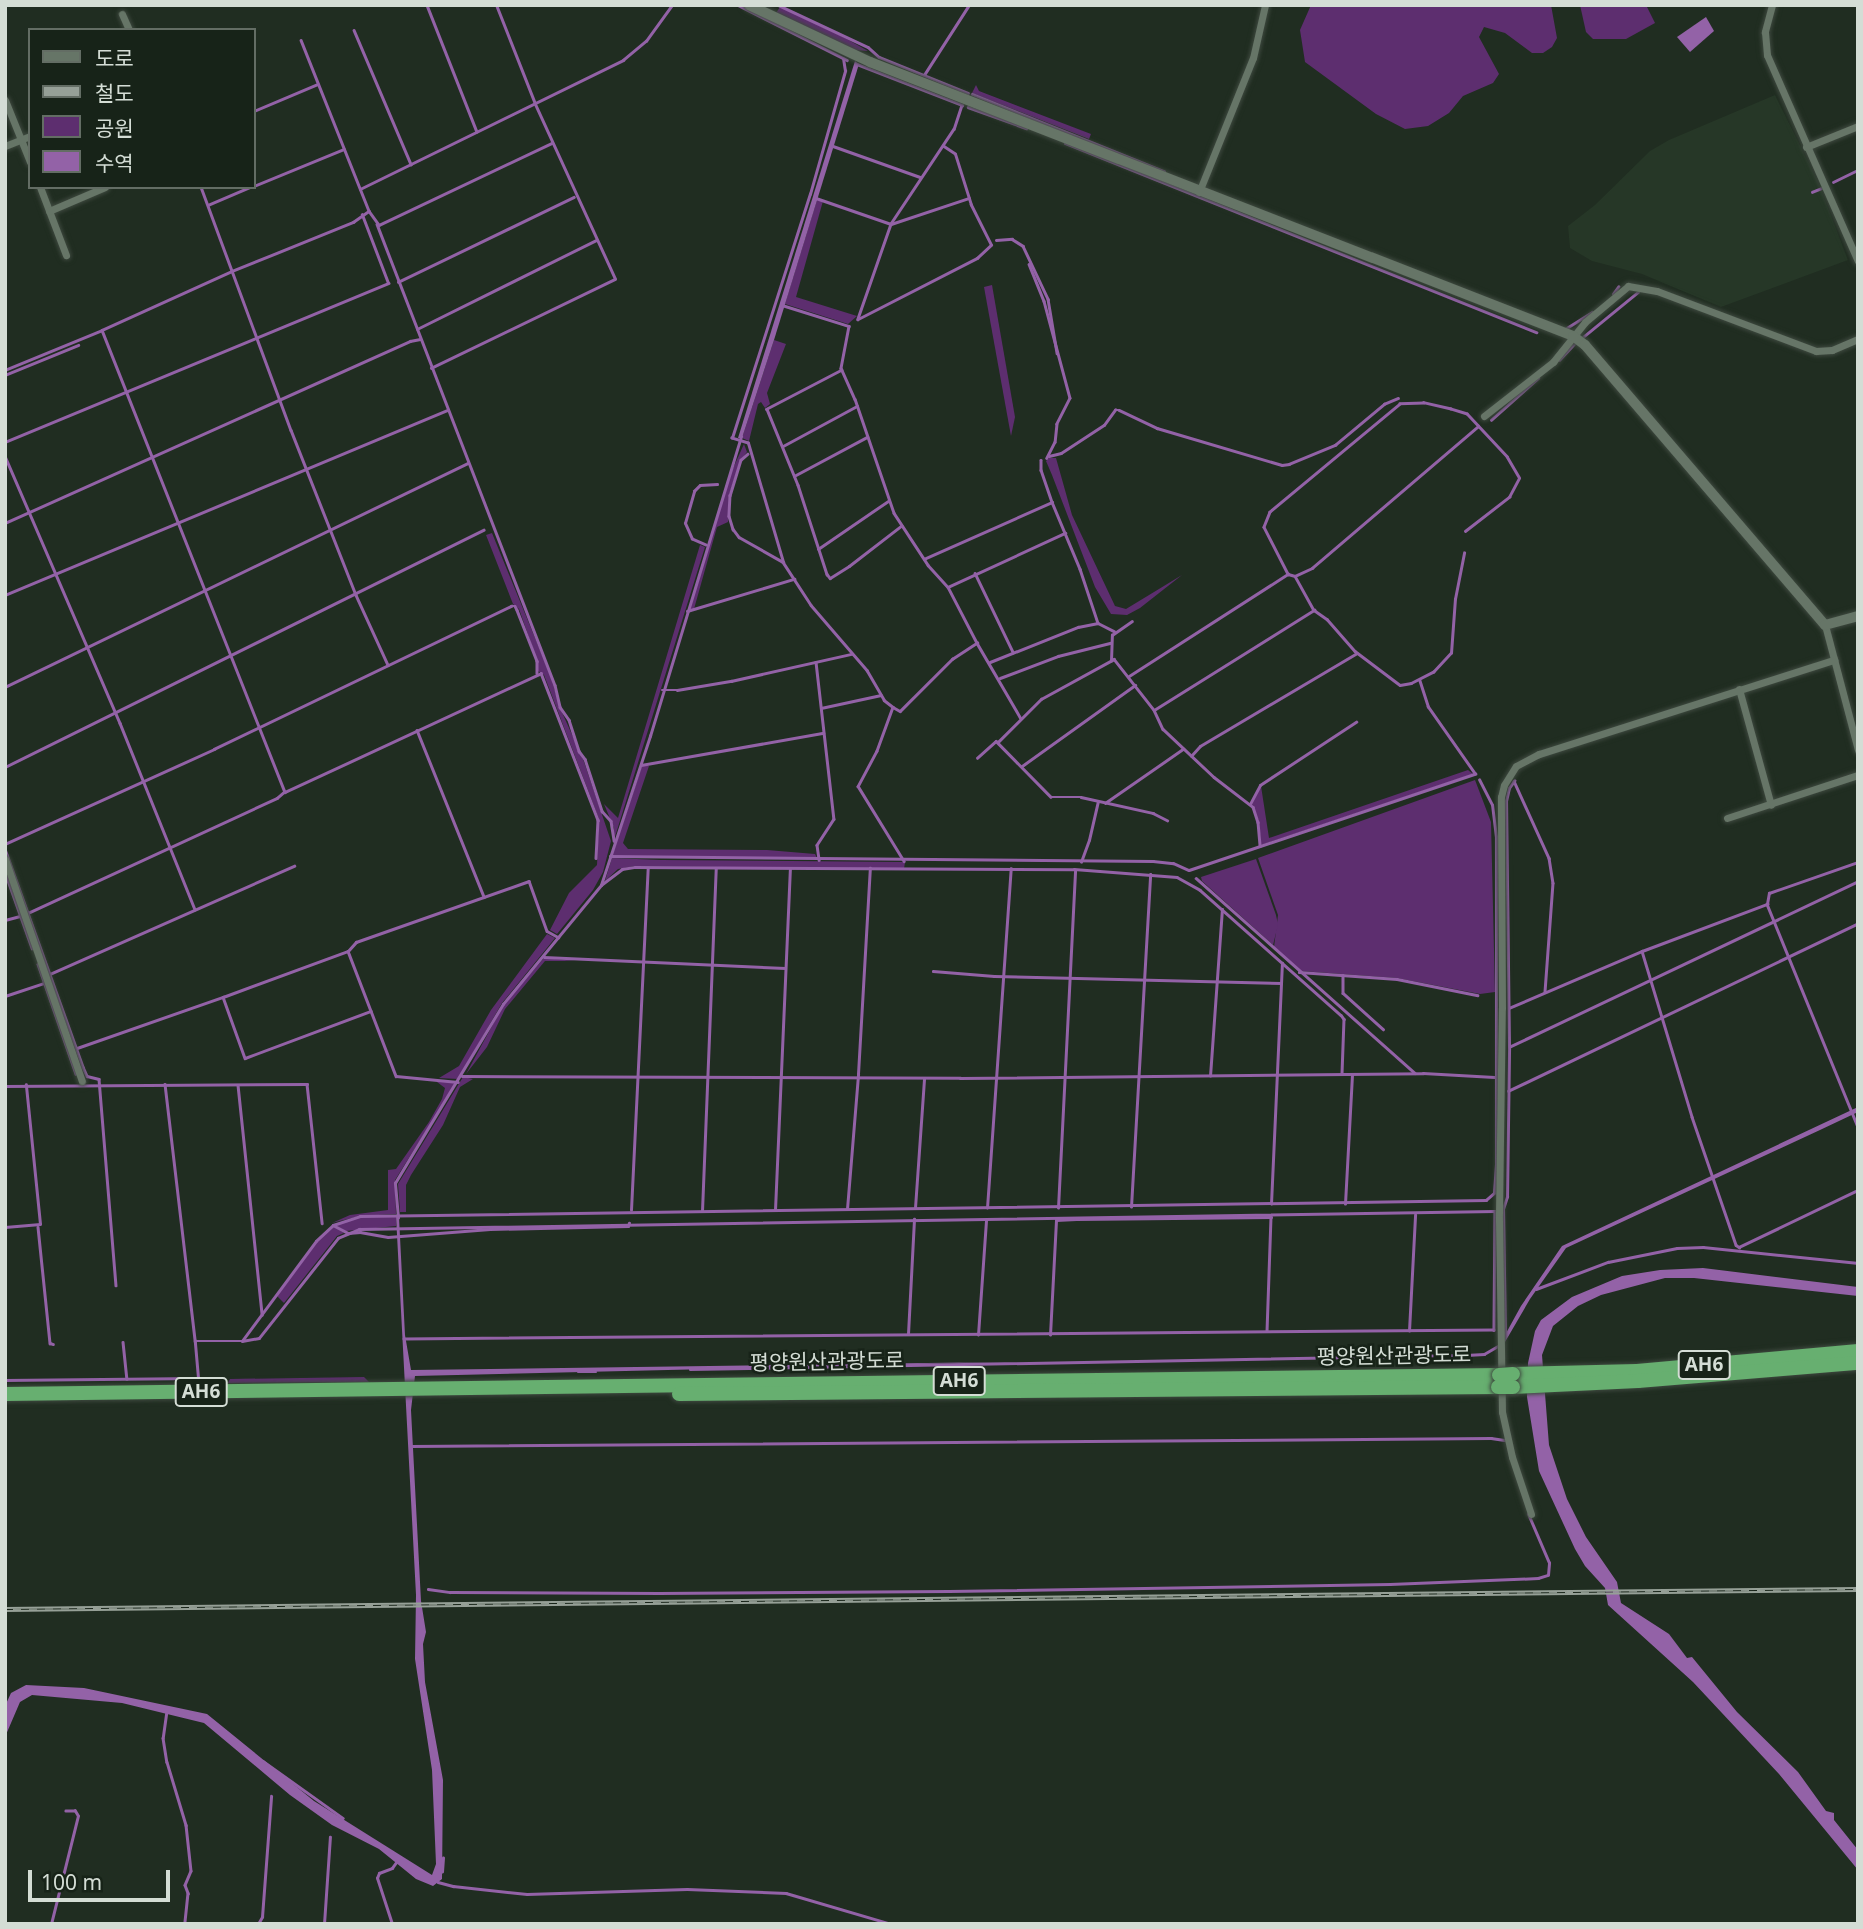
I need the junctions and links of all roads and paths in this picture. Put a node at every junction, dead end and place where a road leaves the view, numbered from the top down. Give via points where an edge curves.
1 (749, 5) edge
2 (1265, 5) edge
3 (1772, 5) edge
4 (122, 14) dead end
5 (128, 28) edge
6 (5, 100) edge
7 (1858, 126) edge
8 (28, 137) edge
9 (22, 139) junction
10 (5, 146) edge
11 (1806, 147) junction
12 (28, 156) edge
13 (41, 189) edge
14 (100, 189) edge
15 (1199, 192) junction
16 (49, 211) junction
17 (66, 255) dead end
18 (1858, 261) edge
19 (1573, 336) junction
20 (1858, 339) edge
21 (1483, 416) dead end
22 (1858, 616) edge
23 (1825, 625) junction
24 (1834, 660) junction
25 (1739, 689) junction
26 (1858, 750) edge
27 (1858, 775) edge
28 (1772, 805) junction
29 (1727, 818) dead end
30 (5, 859) edge
31 (82, 1082) dead end
32 (1858, 1351) edge
33 (1858, 1363) edge
34 (1550, 1380) junction
35 (396, 1393) junction
36 (5, 1394) edge
37 (5, 1402) edge
38 (1531, 1514) dead end

1 - 15 street via 870,62
2 - 15 street via 1253,58
3 - 11 street via 1765,32 1768,55
4 - 5 street
6 - 9 street
7 - 11 street
8 - 9 street
9 - 10 street
9 - 12 street
11 - 18 street
13 - 16 street
14 - 16 street
15 - 19 street
16 - 17 street
19 - 20 street via 1628,286 1637,285 1816,351 1832,351
19 - 21 street via 1553,362
19 - 23 street
22 - 23 street
23 - 24 street
24 - 25 street
24 - 26 street
25 - 28 street
25 - 38 street via 1539,754 1516,766 1504,785 1499,1213 1502,1412
27 - 28 street
28 - 29 street
30 - 31 street
32 - 34 highway, 평양원산관광도로 / AH6
33 - 34 highway
34 - 35 highway, 평양원산관광도로 / AH6
35 - 36 highway, 평양원산관광도로 / AH6
35 - 37 highway

